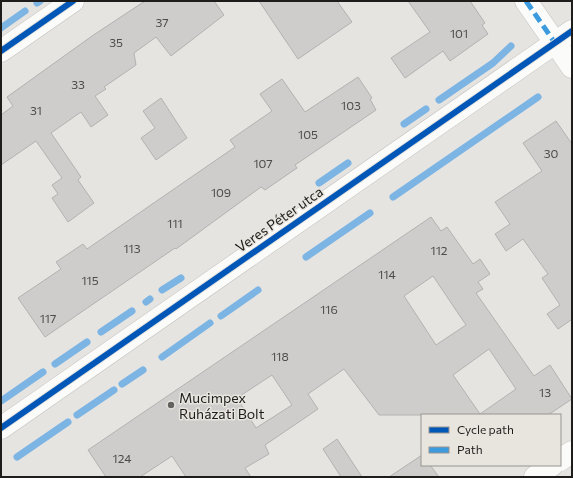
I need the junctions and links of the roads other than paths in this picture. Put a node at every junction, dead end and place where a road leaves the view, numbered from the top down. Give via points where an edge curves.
1 (74, 1) edge
2 (526, 1) edge
3 (564, 37) edge
4 (1, 50) edge
5 (572, 67) edge
6 (1, 428) edge
7 (572, 452) edge
8 (561, 459) edge
9 (551, 466) edge
10 (535, 477) edge

1 - 4 street
2 - 3 street
3 - 5 street
3 - 6 street, Veres Péter utca
7 - 8 street
9 - 10 street

